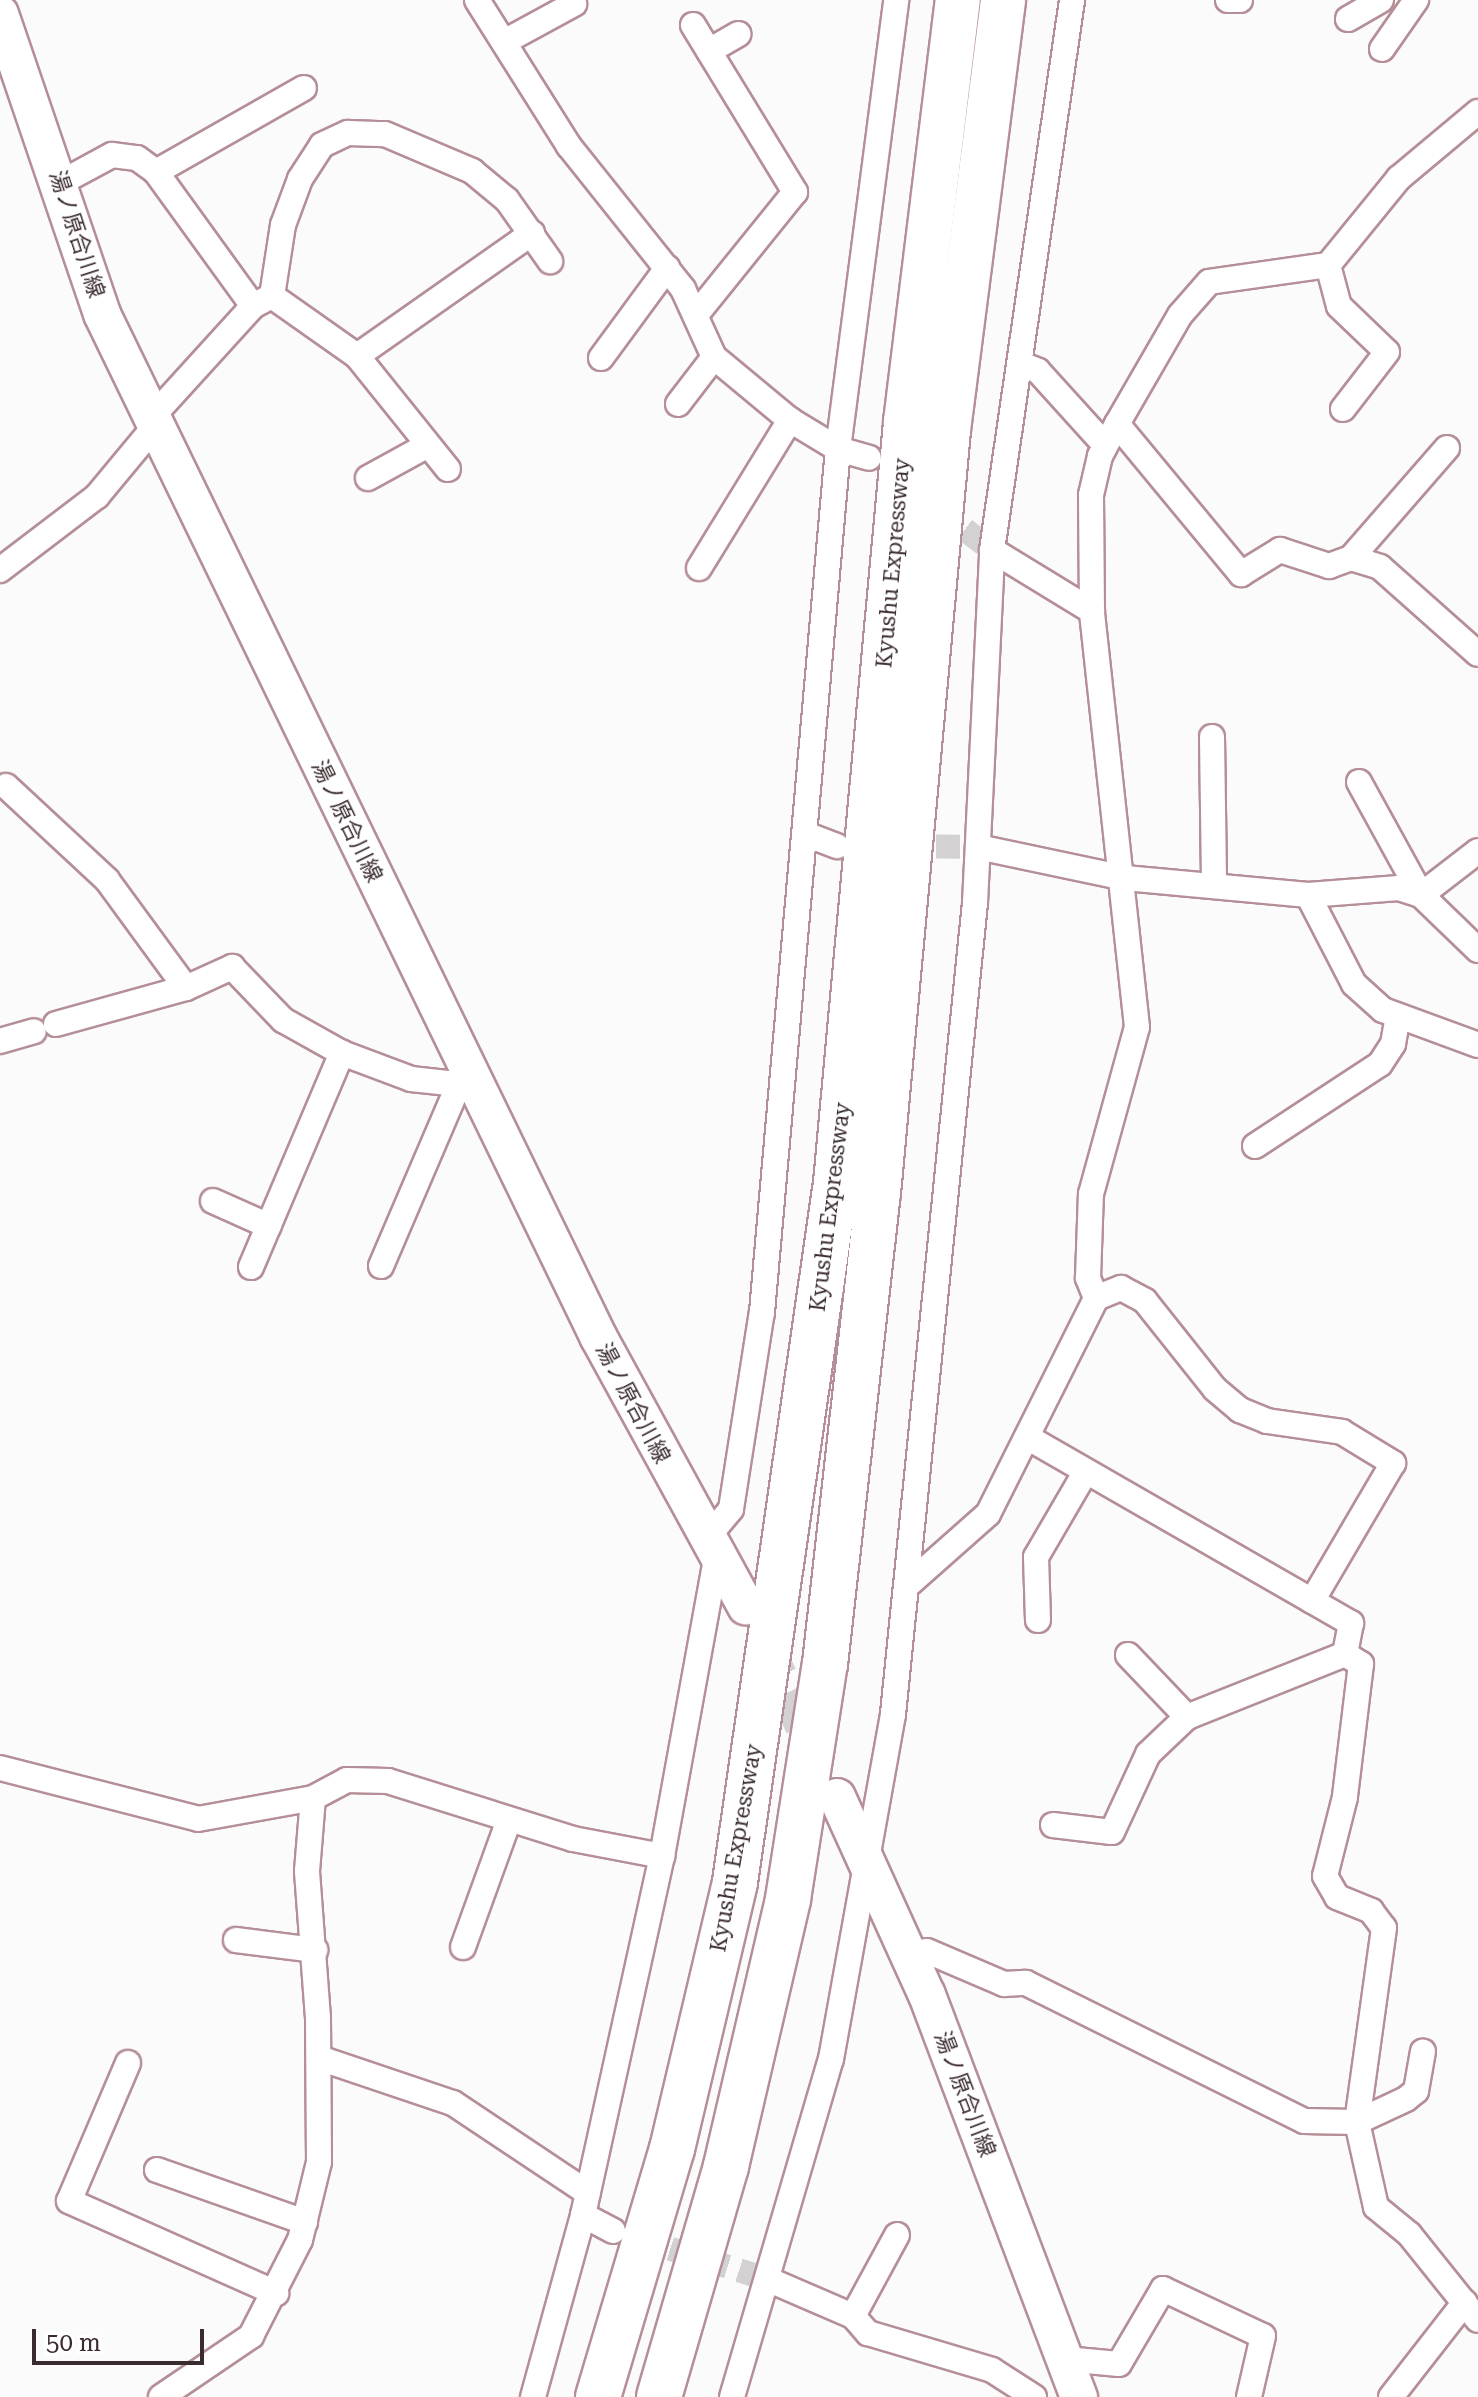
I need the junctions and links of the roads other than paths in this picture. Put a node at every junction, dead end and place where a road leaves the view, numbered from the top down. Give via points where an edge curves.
1 (477, 0) edge
2 (896, 0) edge
3 (958, 0) edge
4 (1003, 0) edge
5 (1072, 0) edge
6 (1228, 0) edge
7 (1240, 0) edge
8 (1381, 0) edge
9 (1416, 0) edge
10 (574, 4) dead end
11 (0, 14) edge
12 (1348, 19) dead end
13 (693, 25) dead end
14 (738, 34) dead end
15 (504, 42) junction
16 (1382, 49) dead end
17 (709, 51) junction
18 (304, 88) dead end
19 (1478, 112) edge
20 (156, 172) junction
21 (62, 182) junction
22 (532, 233) junction
23 (550, 261) dead end
24 (1328, 265) junction
25 (667, 268) junction
26 (263, 301) junction
27 (698, 312) junction
28 (357, 356) junction
29 (714, 357) junction
30 (601, 358) dead end
31 (1021, 364) junction
32 (678, 404) dead end
33 (1343, 409) dead end
34 (154, 420) junction
35 (790, 420) junction
36 (1111, 435) junction
37 (428, 445) junction
38 (1447, 448) dead end
39 (838, 449) junction
40 (869, 458) dead end
41 (448, 469) dead end
42 (368, 478) dead end
43 (992, 550) junction
44 (1351, 558) junction
45 (699, 568) dead end
46 (0, 570) edge
47 (1092, 611) junction
48 (1478, 654) edge
49 (1212, 737) dead end
50 (1359, 782) dead end
51 (2, 786) edge
52 (808, 835) junction
53 (837, 846) dead end
54 (978, 847) junction
55 (1478, 851) edge
56 (1125, 878) junction
57 (1214, 884) junction
58 (1308, 895) junction
59 (1421, 895) junction
60 (1478, 950) edge
61 (186, 988) junction
62 (1398, 1017) junction
63 (0, 1041) edge
64 (1478, 1045) edge
65 (342, 1053) junction
66 (467, 1085) junction
67 (1255, 1146) dead end
68 (213, 1201) dead end
69 (269, 1226) junction
70 (381, 1266) dead end
71 (251, 1267) dead end
72 (1096, 1298) junction
73 (1027, 1437) junction
74 (1086, 1471) junction
75 (711, 1550) junction
76 (910, 1583) junction
77 (1312, 1601) junction
78 (746, 1606) dead end
79 (1038, 1620) dead end
80 (1345, 1654) junction
81 (1128, 1655) dead end
82 (1187, 1717) junction
83 (0, 1768) edge
84 (837, 1797) dead end
85 (313, 1798) junction
86 (509, 1820) junction
87 (1053, 1825) dead end
88 (662, 1856) junction
89 (865, 1857) junction
90 (236, 1940) dead end
91 (463, 1947) dead end
92 (315, 1950) junction
93 (909, 1954) junction
94 (1423, 2052) dead end
95 (319, 2058) junction
96 (128, 2063) dead end
97 (1357, 2122) junction
98 (157, 2170) dead end
99 (586, 2204) junction
100 (305, 2222) junction
101 (613, 2231) tunnel mouth
102 (897, 2235) dead end
103 (767, 2279) junction
104 (276, 2293) junction
105 (1471, 2311) edge
106 (853, 2316) junction
107 (1065, 2359) junction
108 (161, 2397) edge
109 (533, 2397) edge
110 (598, 2397) edge
111 (659, 2397) edge
112 (732, 2397) edge
113 (1034, 2397) edge
114 (1079, 2397) edge
115 (1249, 2397) edge
116 (1391, 2397) edge

1 - 15 street
2 - 39 street
3 - 110 highway, Kyushu Expressway via 906,422 836,1183 735,1882 672,2149
4 - 111 highway, Kyushu Expressway via 948,430 878,1193 825,1664 788,1899 726,2166
5 - 31 street
6 - 7 street
8 - 12 street
9 - 16 street
10 - 15 street
11 - 21 main road, 湯ノ原合川線
13 - 17 street
14 - 17 street
15 - 25 street via 569,146
17 - 27 street via 795,192
18 - 20 street
19 - 24 street via 1399,178
20 - 21 street via 137,158 112,155
20 - 26 street
21 - 34 main road, 湯ノ原合川線 via 102,314
22 - 23 street
22 - 26 street via 507,200 472,171 385,134 348,133 322,145 300,179
22 - 28 street
24 - 33 street via 1339,306 1387,352
24 - 36 street via 1209,282 1180,315
25 - 27 street
25 - 30 street
26 - 28 street
26 - 34 street
27 - 29 street via 700,337
28 - 37 street
29 - 32 street
29 - 35 street
31 - 36 street via 1038,371
31 - 43 street
34 - 46 street via 97,496
34 - 66 main road, 湯ノ原合川線
35 - 39 street
35 - 45 street
36 - 44 street via 1241,574 1280,550 1329,566
36 - 47 street via 1091,495
37 - 41 street
37 - 42 street
38 - 44 street
39 - 40 street
39 - 52 street
43 - 47 street
43 - 54 street
44 - 48 street via 1380,567 1408,587
47 - 56 street via 1098,698
49 - 57 street
50 - 59 street
51 - 61 street via 107,880
52 - 53 street
52 - 75 street via 748,1411 731,1509
54 - 56 street
54 - 76 street
55 - 59 street
56 - 57 street
56 - 72 street via 1137,1027 1091,1194 1088,1278
57 - 58 street
58 - 59 street via 1399,888
58 - 62 street via 1354,984
59 - 60 street
61 - 63 street
61 - 65 street via 232,967 283,1020
62 - 64 street
62 - 67 street via 1393,1044 1380,1064
65 - 66 street via 411,1079
65 - 69 street
66 - 70 street
66 - 75 main road, 湯ノ原合川線
68 - 69 street
69 - 71 street
72 - 73 street
72 - 77 street via 1121,1288 1145,1301 1215,1389 1240,1410 1267,1421 1342,1432 1393,1463
73 - 74 street
73 - 76 street via 988,1514
74 - 77 street
74 - 79 street via 1036,1557
75 - 78 main road, 湯ノ原合川線
75 - 88 street
76 - 89 street via 893,1714
77 - 80 street via 1351,1623
80 - 82 street
80 - 97 street via 1361,1664 1345,1797 1325,1876 1337,1897 1371,1911 1384,1928
81 - 82 street
82 - 87 street via 1148,1754 1112,1832
83 - 85 street via 80,1794 198,1819
84 - 89 main road, 湯ノ原合川線
85 - 86 street via 347,1780 388,1781
85 - 92 street via 307,1871
86 - 88 street
86 - 91 street
88 - 99 street
89 - 93 main road, 湯ノ原合川線
89 - 103 street via 831,2059
90 - 92 street
92 - 95 street
93 - 97 street via 927,1951 1004,1984 1026,1983 1304,2121
93 - 107 main road, 湯ノ原合川線
94 - 97 street via 1416,2091
95 - 99 street via 453,2103
95 - 100 street via 319,2162
96 - 104 street via 69,2201
97 - 105 street via 1376,2207 1409,2234
98 - 100 street
99 - 101 street
99 - 109 street
100 - 104 street
102 - 106 street
103 - 106 street
103 - 112 street
104 - 108 street via 251,2336
105 - 116 street
106 - 113 street via 868,2333 992,2370
107 - 114 main road, 湯ノ原合川線
107 - 115 street via 1119,2364 1163,2289 1263,2336

